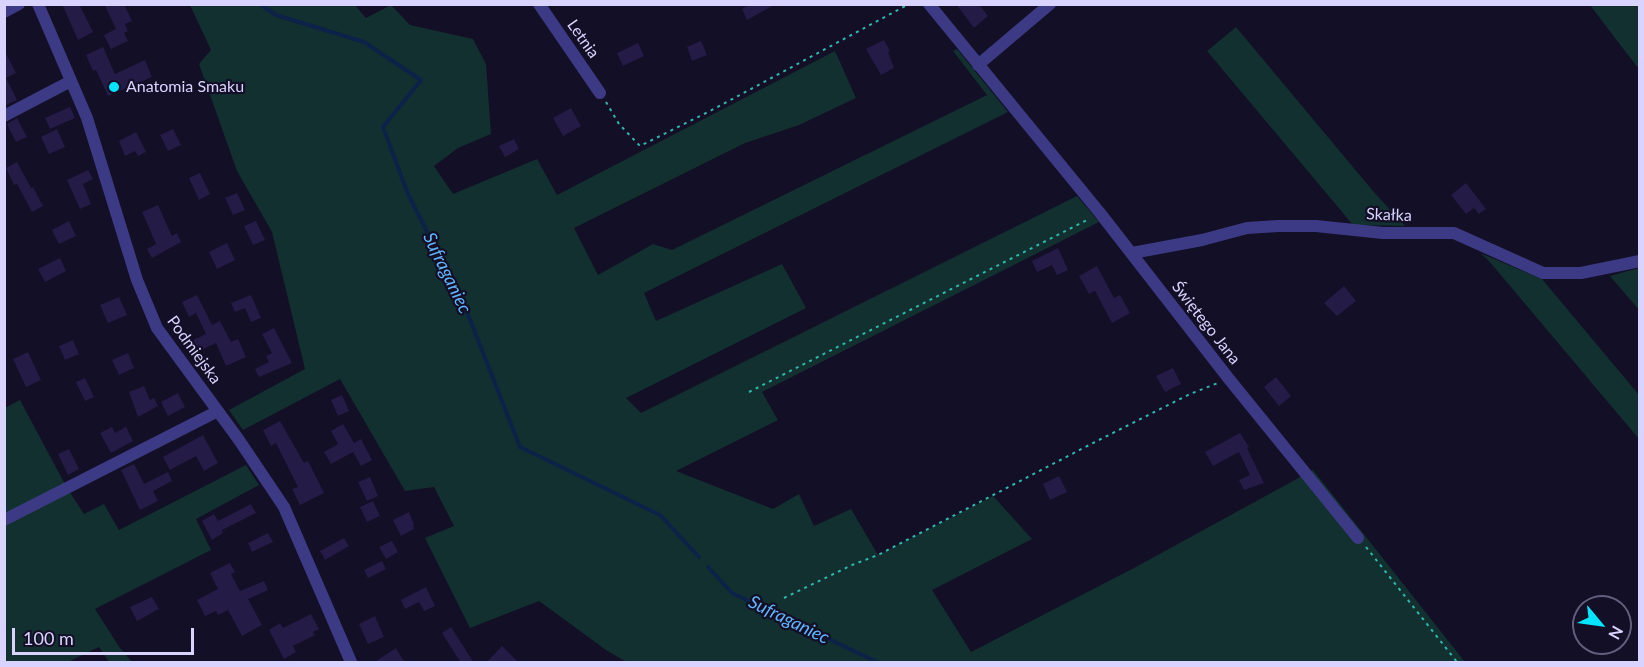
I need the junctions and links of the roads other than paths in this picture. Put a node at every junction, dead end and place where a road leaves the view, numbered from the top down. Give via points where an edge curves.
1 (20, 4) edge
2 (38, 4) edge
3 (538, 4) edge
4 (929, 4) edge
5 (1050, 4) edge
6 (4, 12) edge
7 (978, 64) junction
8 (71, 81) junction
9 (600, 93) road end
10 (4, 117) edge
11 (1131, 253) junction
12 (1640, 261) edge
13 (218, 411) junction
14 (4, 520) edge
15 (1358, 538) road end
16 (351, 663) edge

1 - 6 street
2 - 8 street, Podmiejska
3 - 9 street, Letnia
4 - 7 street, Świętego Jana
5 - 7 street
7 - 11 street, Świętego Jana
8 - 10 street
8 - 13 street, Podmiejska via 87,118 137,280 156,328
11 - 12 street, Skałka via 1278,225 1383,233 1454,233 1543,273 1581,273
11 - 15 street, Świętego Jana
13 - 14 street
13 - 16 street, Podmiejska via 284,507

